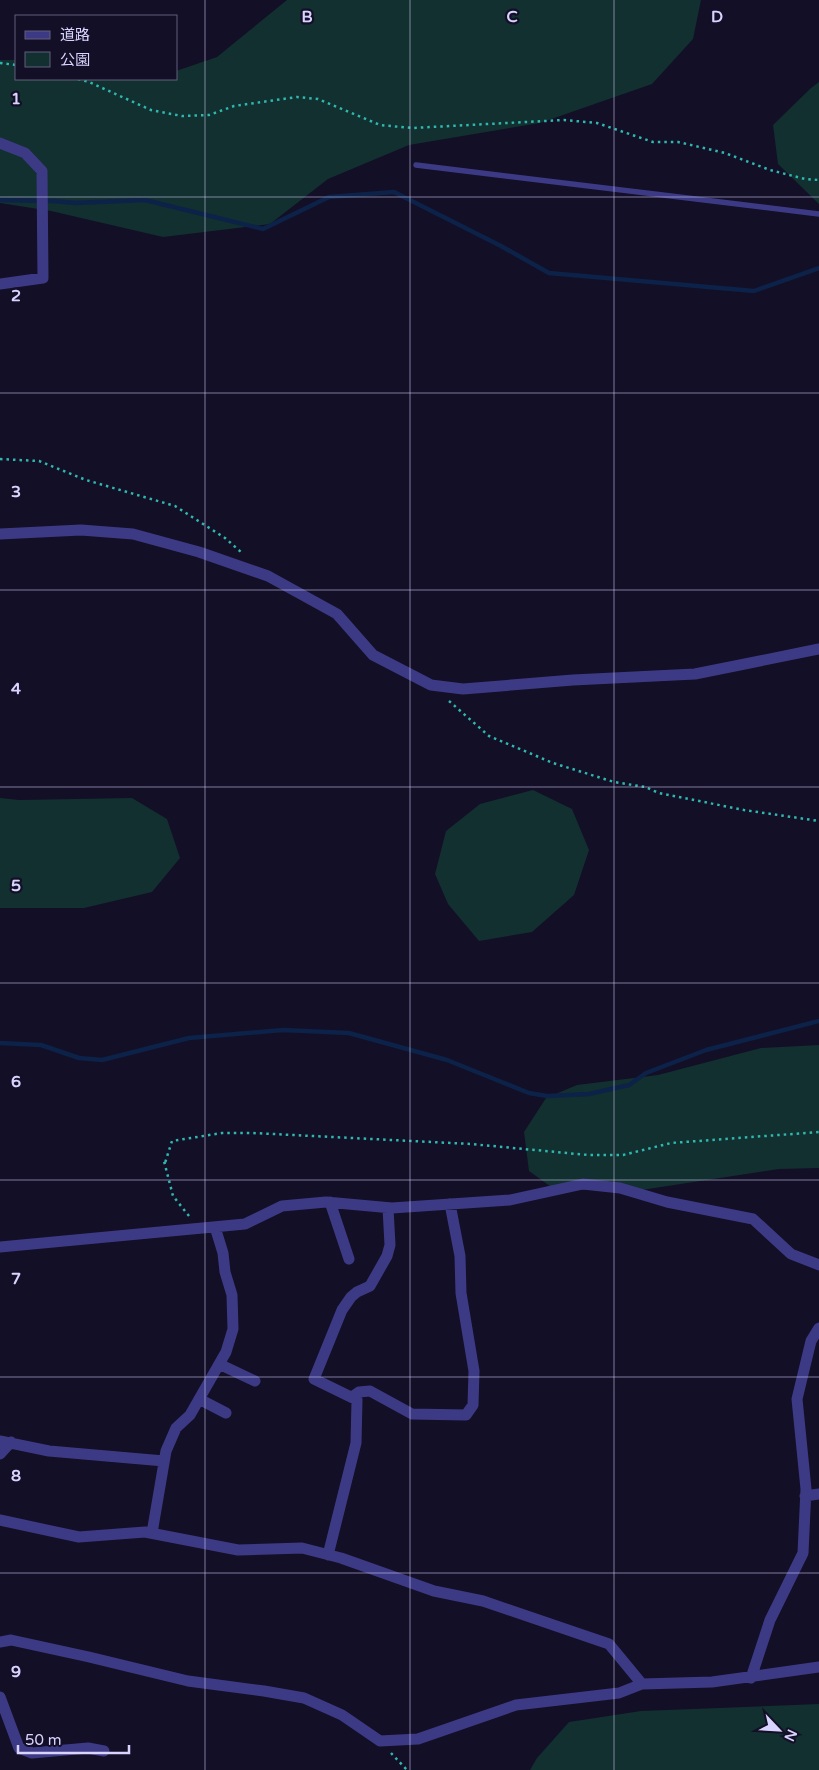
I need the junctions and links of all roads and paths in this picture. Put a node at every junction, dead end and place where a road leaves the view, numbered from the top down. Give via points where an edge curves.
1 (0, 63) edge
2 (15, 65) edge
3 (82, 80) edge
4 (0, 143) edge
5 (416, 165) dead end
6 (819, 180) edge
7 (819, 214) edge
8 (0, 284) edge
9 (0, 460) edge
10 (0, 534) edge
11 (246, 557) dead end
12 (819, 649) edge
13 (431, 685) junction
14 (819, 821) edge
15 (819, 1132) edge
16 (330, 1202) junction
17 (450, 1204) junction
18 (388, 1208) junction
19 (215, 1227) junction
20 (199, 1229) junction
21 (0, 1247) edge
22 (349, 1259) dead end
23 (819, 1264) edge
24 (819, 1328) edge
25 (219, 1364) junction
26 (255, 1381) dead end
27 (352, 1397) junction
28 (199, 1399) junction
29 (226, 1413) dead end
30 (5, 1442) edge
31 (0, 1454) edge
32 (164, 1461) junction
33 (819, 1494) edge
34 (806, 1496) junction
35 (0, 1520) edge
36 (152, 1533) junction
37 (328, 1555) junction
38 (0, 1642) edge
39 (819, 1667) edge
40 (750, 1678) junction
41 (642, 1684) junction
42 (0, 1697) edge
43 (380, 1741) junction
44 (104, 1751) dead end
45 (407, 1770) edge

1 - 2 path
3 - 6 path via 150,110 182,116 297,97 318,99 388,126 412,128 564,120 597,123 653,142 678,142 770,170
4 - 8 street via 25,153 42,172 44,278
5 - 7 lane
9 - 11 path via 39,461 86,480 176,506 225,538
10 - 13 street via 81,530 133,534 268,576 337,614 373,655
12 - 13 street via 695,674 463,689
13 - 14 path via 489,736 554,763 659,792 744,810
15 - 20 path via 672,1143 623,1155 222,1132 172,1141 164,1161 173,1196
16 - 18 street
16 - 19 street via 282,1206 245,1224
16 - 22 street
17 - 18 street
17 - 23 street via 510,1200 583,1184 620,1188 667,1202 752,1219 791,1254
17 - 27 street via 460,1256 461,1293 474,1371 473,1405 466,1415 412,1414 370,1391 359,1392
18 - 27 street via 390,1245 387,1256 370,1286 351,1297 342,1310 314,1379
19 - 20 street
19 - 25 street via 232,1295 233,1329
20 - 21 street
24 - 34 street via 812,1341 797,1399
25 - 26 street
25 - 28 street
27 - 37 street via 357,1400 356,1443
28 - 29 street
28 - 32 street via 190,1415 176,1428
30 - 31 street
30 - 32 street via 49,1451
32 - 36 street
33 - 34 street
34 - 40 street via 803,1553 770,1620
35 - 36 street via 79,1537
36 - 37 street via 238,1550 302,1548
37 - 41 street via 434,1591 483,1600 609,1644
38 - 43 street via 11,1640 188,1681 304,1698 342,1715
39 - 40 street
40 - 41 street
41 - 43 street via 619,1694 516,1706 418,1739
42 - 44 street via 19,1748 32,1753 88,1748
43 - 45 path

